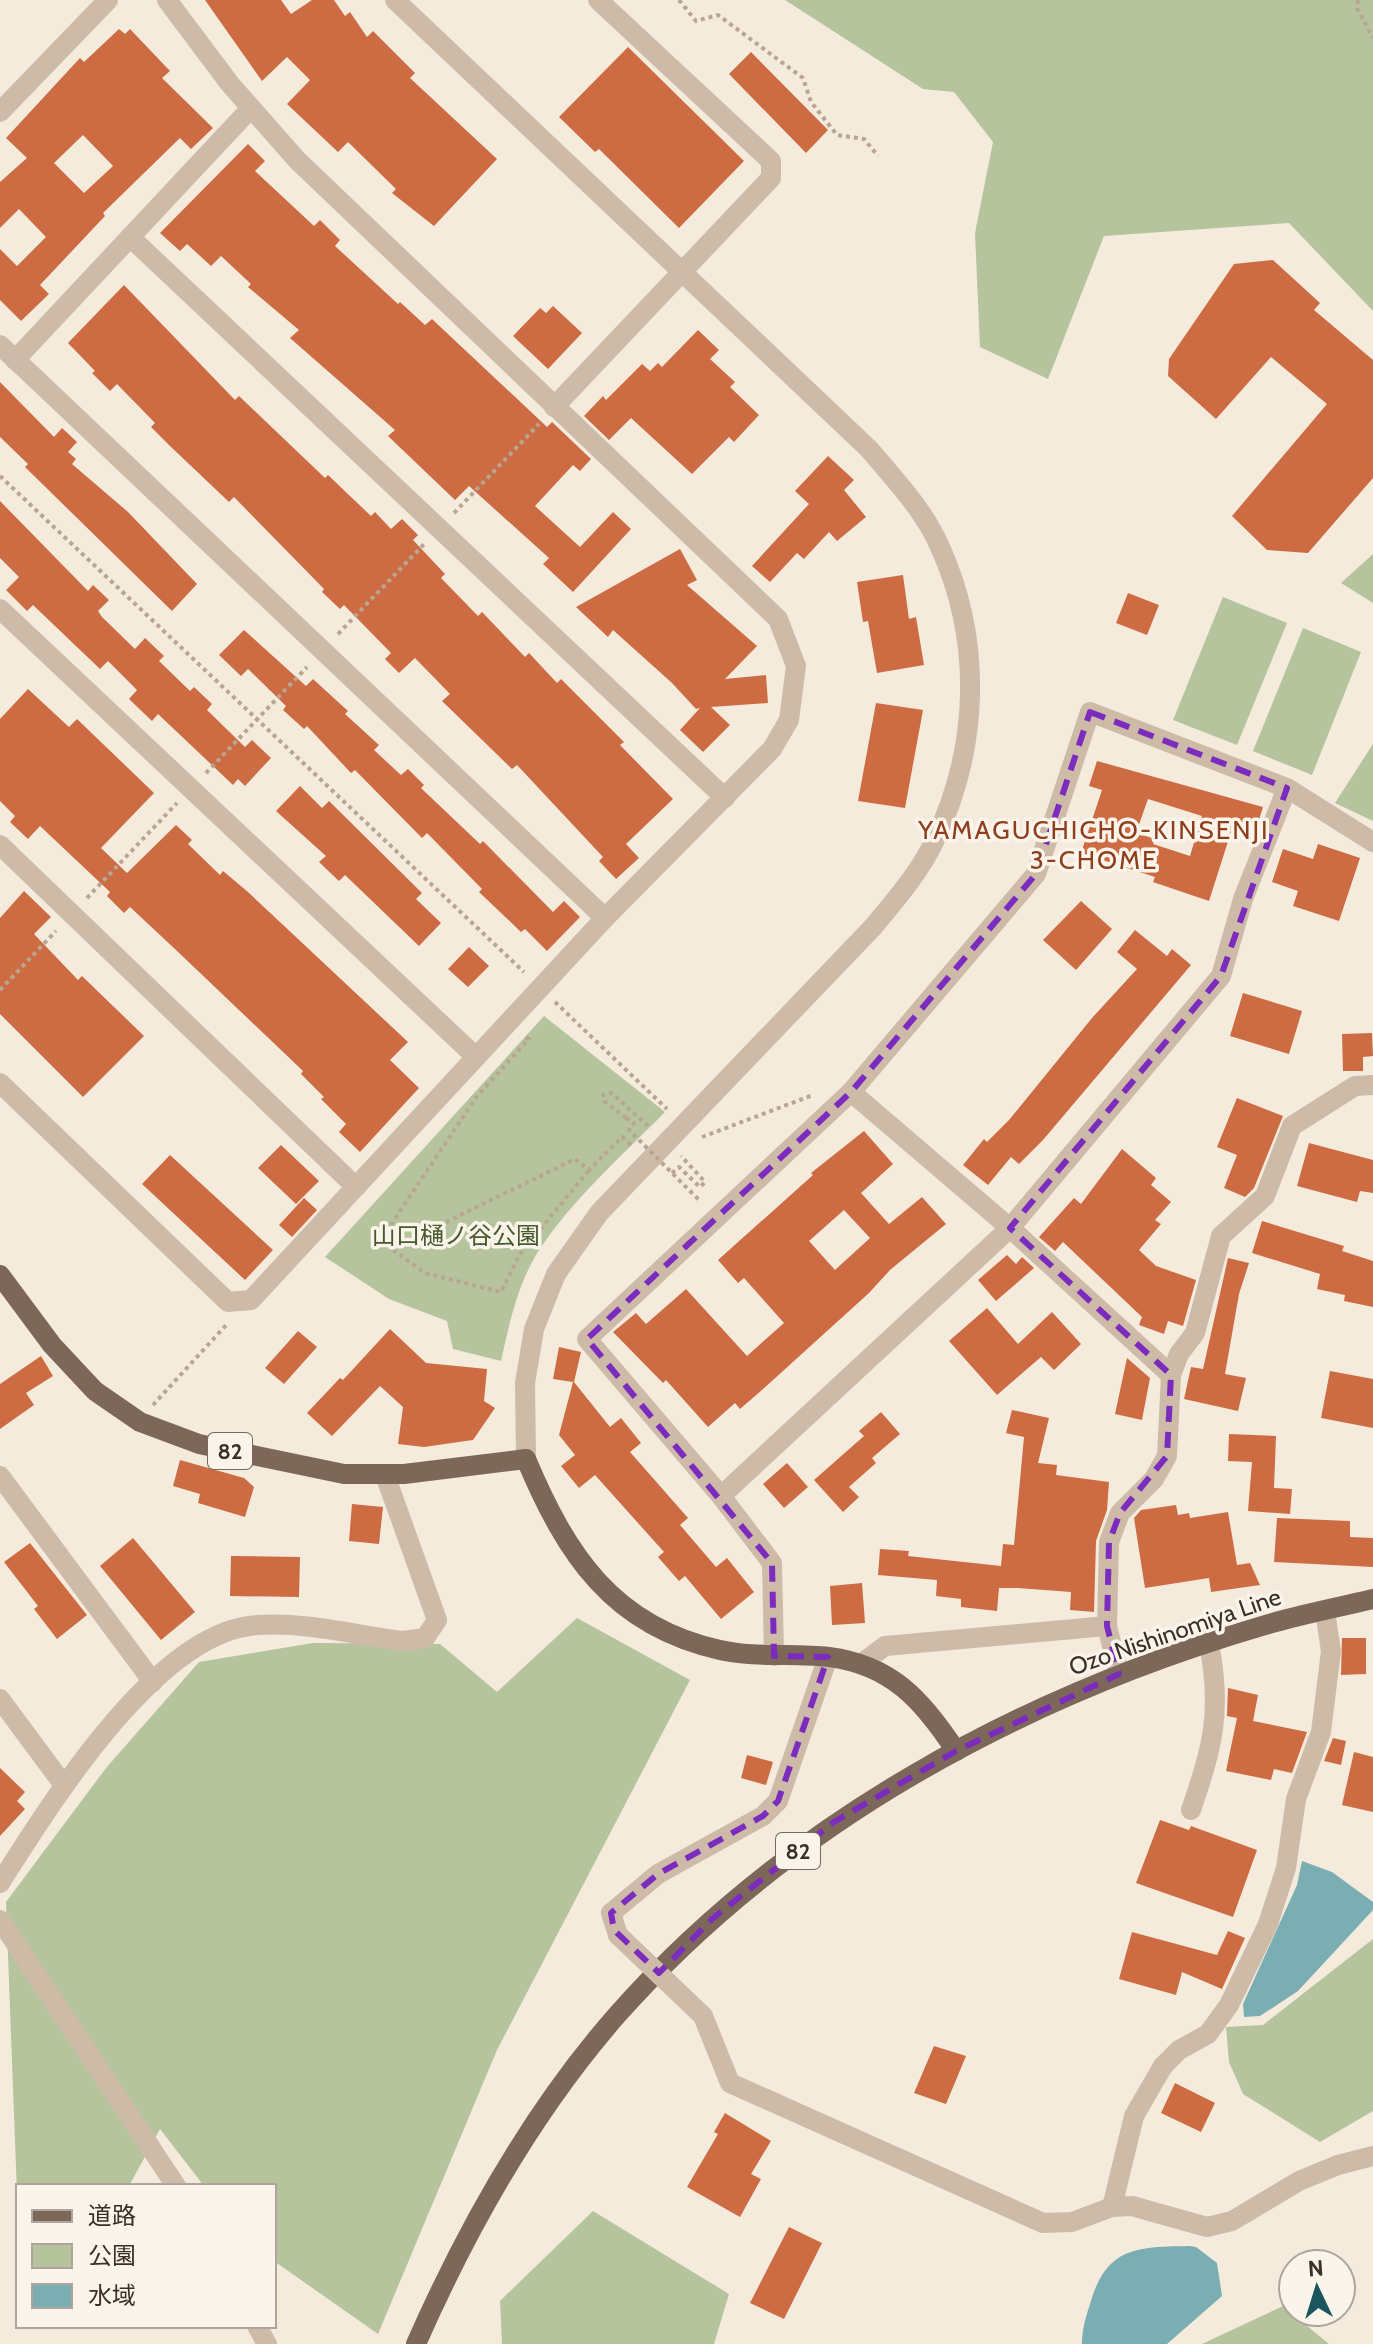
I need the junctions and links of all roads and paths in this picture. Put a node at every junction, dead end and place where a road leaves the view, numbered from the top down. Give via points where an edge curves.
1 (108, 0) edge
2 (167, 0) edge
3 (395, 0) edge
4 (598, 0) edge
5 (679, 0) edge
6 (1358, 0) edge
7 (1373, 38) edge
8 (251, 108) junction
9 (0, 112) edge
10 (878, 156) dead end
11 (130, 237) junction
12 (682, 275) junction
13 (8, 352) edge
14 (554, 407) junction
15 (0, 476) edge
16 (439, 528) junction
17 (0, 609) edge
18 (323, 649) junction
19 (257, 719) junction
20 (1287, 788) junction
21 (190, 790) junction
22 (725, 798) junction
23 (1373, 842) edge
24 (0, 845) edge
25 (73, 913) junction
26 (605, 918) junction
27 (531, 979) dead end
28 (0, 990) edge
29 (550, 997) dead end
30 (523, 1045) dead end
31 (476, 1057) junction
32 (0, 1083) edge
33 (1373, 1085) edge
34 (826, 1090) dead end
35 (851, 1092) junction
36 (672, 1114) dead end
37 (655, 1132) dead end
38 (716, 1134) dead end
39 (637, 1151) dead end
40 (685, 1161) dead end
41 (589, 1170) junction
42 (672, 1173) junction
43 (356, 1187) junction
44 (700, 1201) dead end
45 (1010, 1228) junction
46 (392, 1249) junction
47 (0, 1275) edge
48 (239, 1301) junction
49 (1171, 1375) junction
50 (149, 1410) dead end
51 (526, 1459) junction
52 (385, 1475) junction
53 (0, 1476) edge
54 (721, 1496) junction
55 (1373, 1599) edge
56 (1325, 1611) junction
57 (1107, 1626) junction
58 (1209, 1643) junction
59 (774, 1656) junction
60 (828, 1657) junction
61 (861, 1664) junction
62 (1119, 1674) junction
63 (153, 1682) junction
64 (0, 1699) edge
65 (956, 1751) junction
66 (63, 1784) junction
67 (1191, 1810) dead end
68 (0, 1883) edge
69 (0, 1920) edge
70 (1373, 2156) edge
71 (175, 2184) edge
72 (1112, 2207) junction
73 (416, 2344) edge

1 - 9 street
2 - 8 street
3 - 12 street
4 - 12 street via 771,161 771,178
5 - 10 path via 696,21 718,15 803,78 811,102 837,135 864,139
6 - 7 path
8 - 11 street
8 - 14 street via 297,160
11 - 13 street
11 - 16 street
12 - 14 street
12 - 51 street via 869,449 908,495 940,545 967,640 971,698 963,767 934,842 910,883 599,1213 556,1274 534,1329 527,1369
13 - 18 street
14 - 16 path
14 - 22 street via 778,619 796,666 789,720 772,749
15 - 19 path
16 - 18 path
16 - 22 street
17 - 21 street
18 - 19 path
18 - 26 street
19 - 21 path
19 - 27 path
20 - 23 street
20 - 35 street via 1090,712 1036,874
20 - 45 street via 1243,899 1221,976
21 - 25 path
21 - 31 street
22 - 26 street
24 - 25 street
25 - 28 path
25 - 43 street
26 - 31 street
29 - 36 path
30 - 46 path via 477,1096 382,1238
31 - 43 street
32 - 48 street via 228,1302
33 - 49 street via 1355,1086 1292,1126 1265,1196 1221,1236 1195,1333
34 - 38 path
35 - 45 street
35 - 54 street via 587,1339
37 - 42 path, bridge via 612,1093 603,1095 634,1123 629,1130
39 - 41 path via 622,1137
40 - 42 path via 705,1182 700,1187 679,1167
41 - 46 path via 575,1159
41 - 46 path via 520,1254 501,1292 425,1273
42 - 44 path, bridge
43 - 48 street via 251,1300
45 - 49 street
45 - 54 street
47 - 52 main road, 82 via 52,1345 95,1391 140,1422 199,1444 344,1474
48 - 50 path via 240,1310
49 - 57 street via 1167,1456 1154,1479 1120,1513 1109,1542
51 - 52 main road, 82
51 - 59 main road via 551,1517 588,1574 629,1611 720,1650
52 - 63 street via 437,1620 425,1638 403,1641 257,1625 209,1636
53 - 63 street
54 - 59 street via 772,1563
55 - 56 main road, Ozo Nishinomiya Line / 82
56 - 58 main road, Ozo Nishinomiya Line / 82
56 - 72 street via 1331,1651 1321,1732 1296,1799 1286,1868 1268,1924 1222,2015 1208,2034 1163,2066 1134,2116
57 - 61 street via 885,1646
57 - 62 street
58 - 62 main road, Ozo Nishinomiya Line / 82
58 - 67 street via 1218,1688 1213,1744
59 - 60 main road
60 - 61 main road
60 - 72 street, bridge via 778,1801 763,1816 658,1874 611,1913 618,1935 703,2016 730,2083 1043,2223 1072,2222
61 - 65 main road via 888,1676 928,1708
62 - 65 main road, Ozo Nishinomiya Line / 82
63 - 66 street
64 - 66 street
65 - 73 main road, Ozo Nishinomiya Line / 82 via 834,1822 712,1919 617,2015 520,2144 455,2256
66 - 68 street
69 - 71 street
70 - 72 street via 1299,2181 1232,2221 1207,2227 1132,2206

